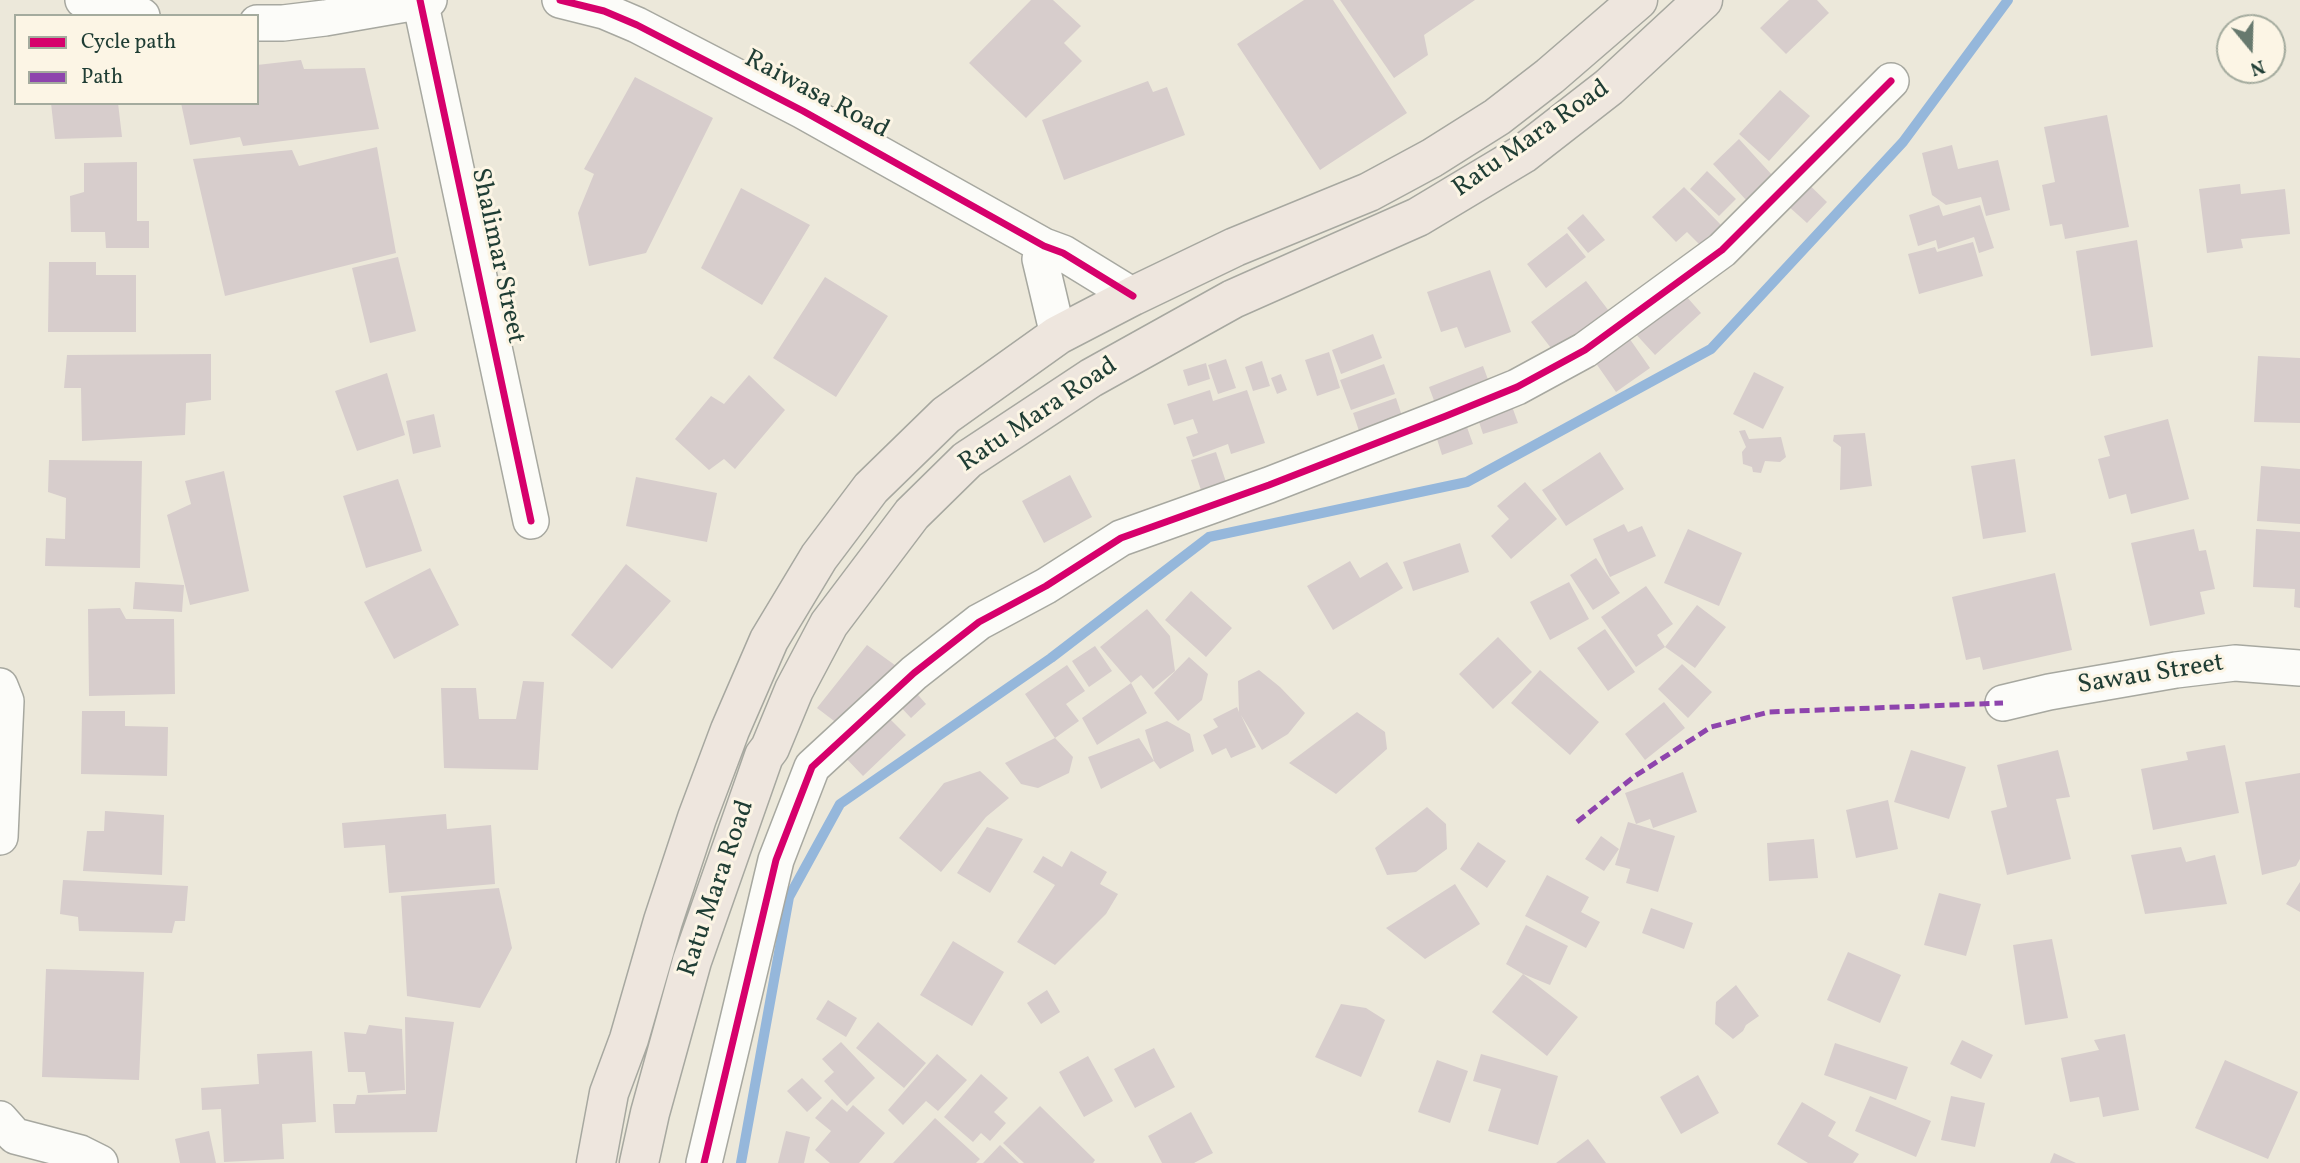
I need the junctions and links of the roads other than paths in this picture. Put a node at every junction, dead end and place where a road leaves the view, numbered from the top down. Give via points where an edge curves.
1 (83, 0) edge
2 (423, 0) edge
3 (560, 0) edge
4 (1638, 0) edge
5 (1703, 0) edge
6 (135, 14) edge
7 (259, 23) edge
8 (1891, 81) dead end
9 (1044, 246) junction
10 (1133, 296) junction
11 (1058, 335) junction
12 (531, 522) dead end
13 (2300, 668) edge
14 (0, 686) edge
15 (2003, 703) dead end
16 (0, 837) edge
17 (0, 1119) edge
18 (100, 1163) edge
19 (596, 1163) edge
20 (639, 1163) edge
21 (704, 1163) edge

1 - 6 street
2 - 7 street via 325,18
2 - 12 street, Shalimar Street
3 - 9 street, Raiwasa Road via 637,25 803,111
4 - 10 highway, Ratu Mara Road via 1539,85 1432,158 1369,192 1235,247
5 - 20 highway, Ratu Mara Road via 1609,87 1523,153 1418,217 1233,299 1091,378 967,460 912,514 829,624 764,756 692,961
8 - 21 street via 1722,250 1585,350 1517,387 1446,416 1121,538 979,622 914,673 812,767 776,860
9 - 10 street, Raiwasa Road
9 - 11 street via 1040,259
10 - 11 highway, Ratu Mara Road
11 - 19 highway, Ratu Mara Road via 946,415 871,488 819,557 769,640 697,818 609,1093
13 - 15 street, Sawau Street via 2235,663
14 - 16 street via 6,701
17 - 18 street via 15,1136

